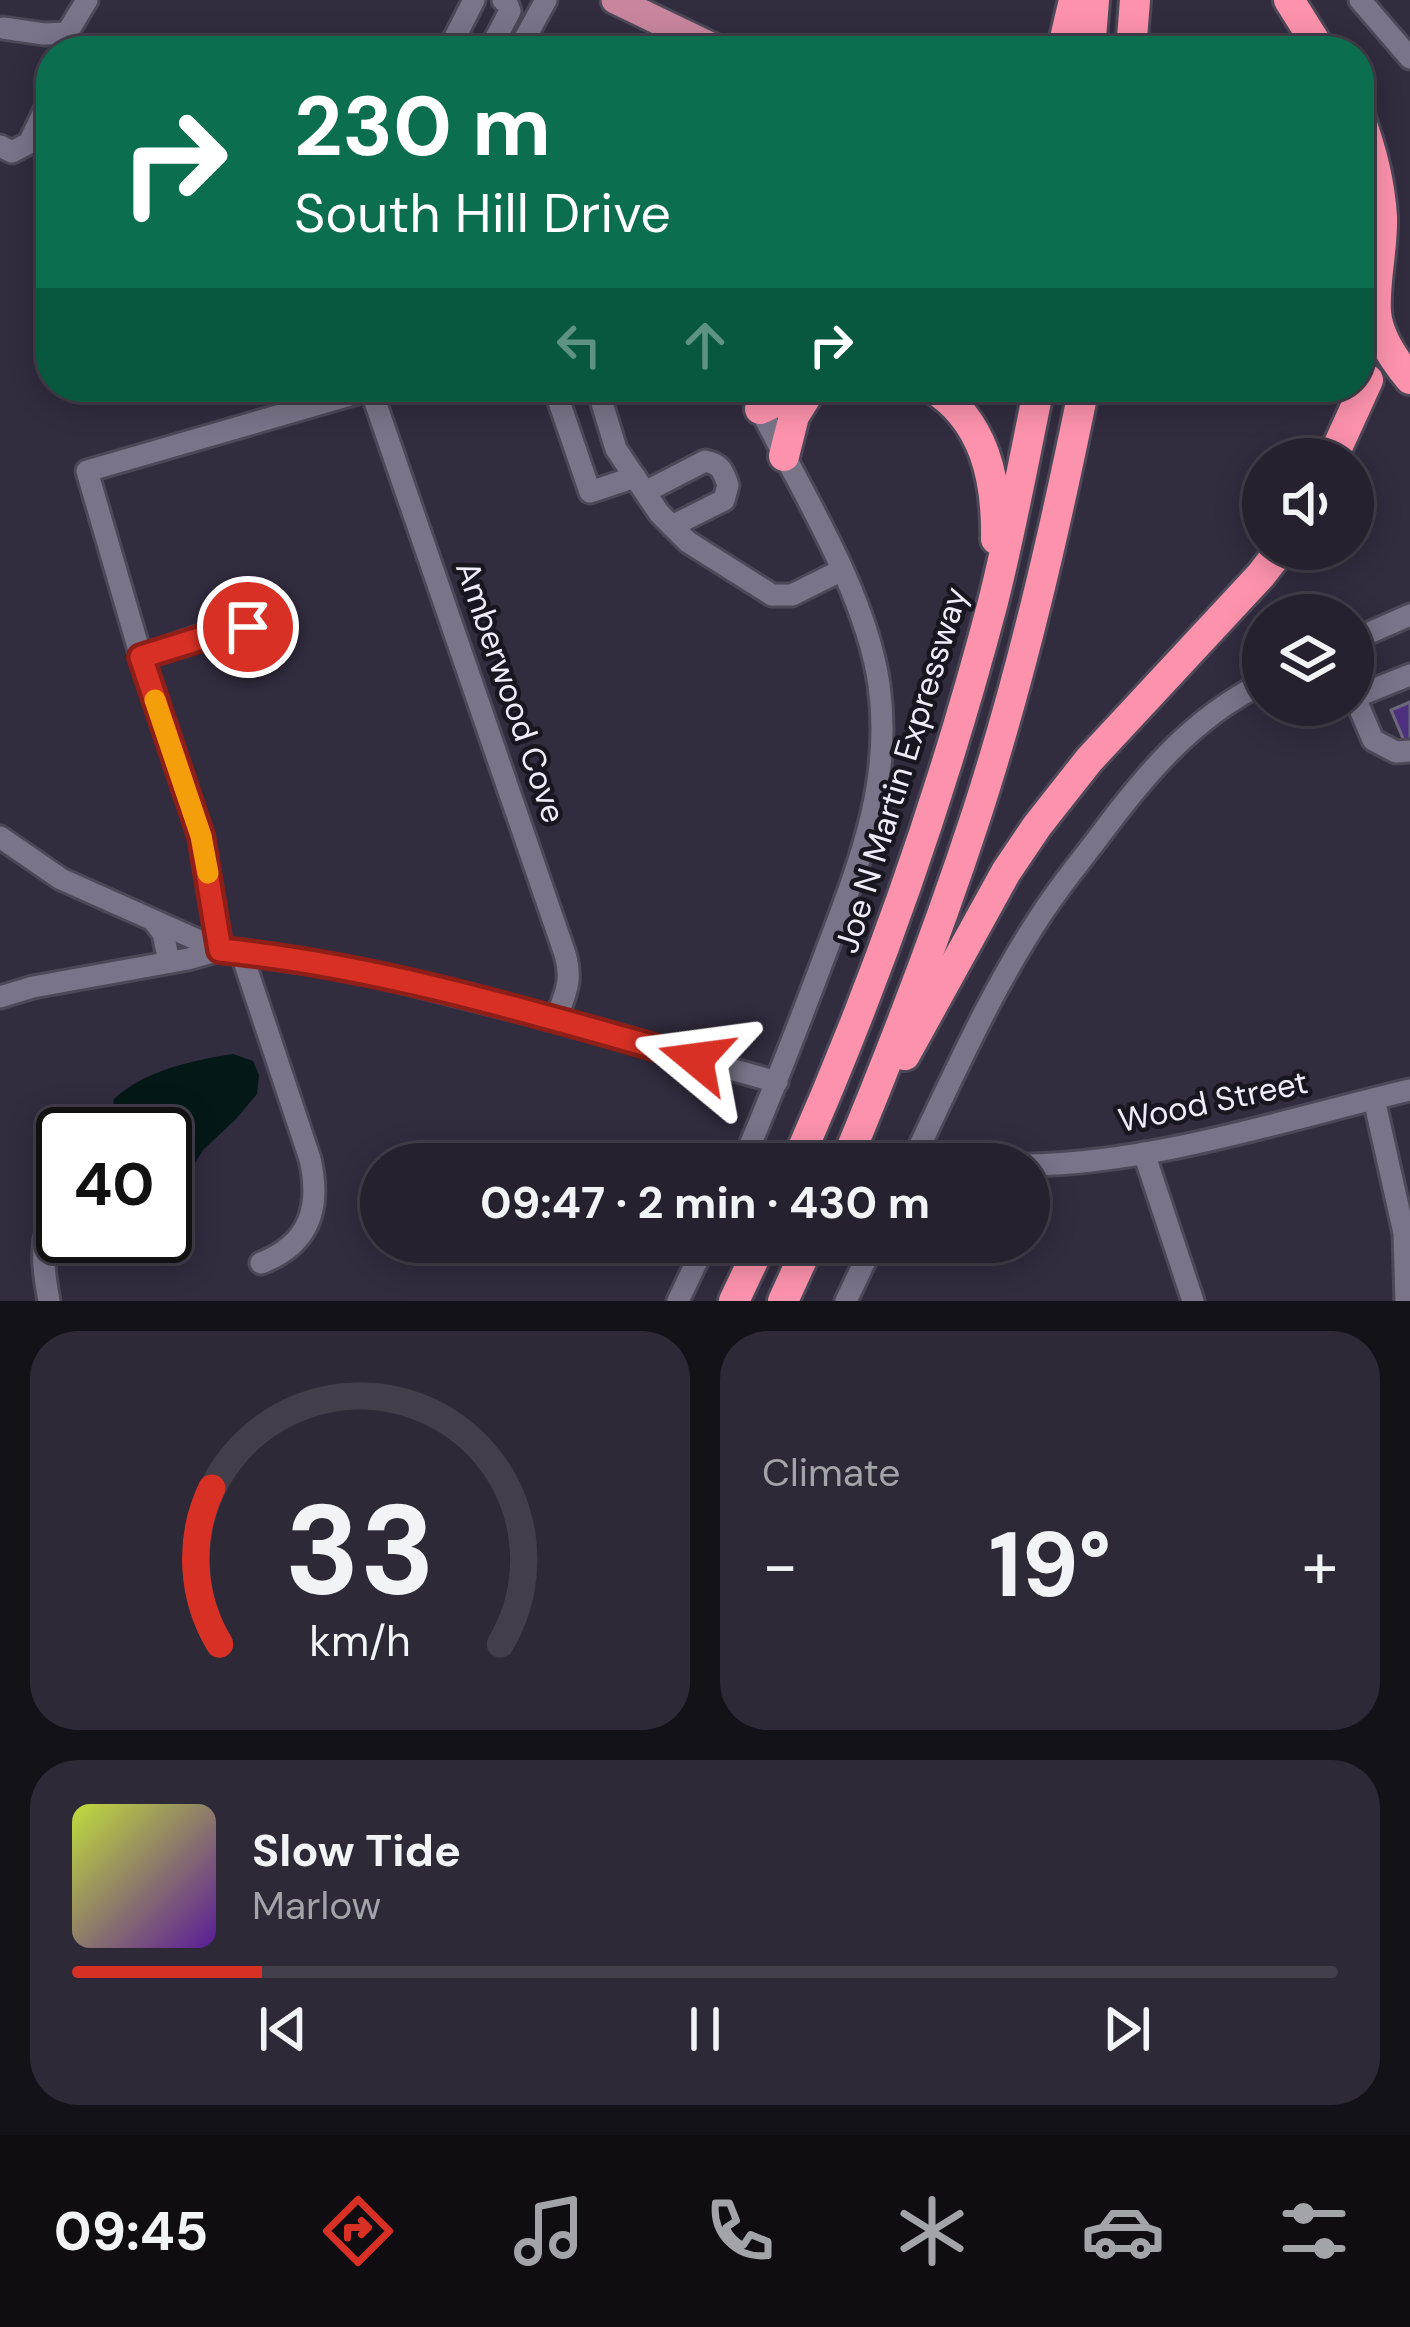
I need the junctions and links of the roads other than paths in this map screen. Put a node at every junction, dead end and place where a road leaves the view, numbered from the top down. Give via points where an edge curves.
1 (87, 0) edge
2 (474, 0) edge
3 (502, 0) edge
4 (546, 0) edge
5 (615, 0) edge
6 (1074, 0) edge
7 (1094, 0) edge
8 (1135, 0) edge
9 (1289, 0) edge
10 (1360, 0) edge
11 (3, 28) edge
12 (49, 36) edge
13 (68, 36) edge
14 (456, 36) edge
15 (497, 36) edge
16 (526, 36) edge
17 (690, 36) edge
18 (1066, 36) edge
19 (1091, 36) edge
20 (1132, 36) edge
21 (1312, 36) edge
22 (1410, 58) edge
23 (36, 129) edge
24 (0, 146) edge
25 (1374, 164) edge
26 (1374, 293) edge
27 (1374, 332) edge
28 (1410, 379) edge
29 (1374, 381) edge
30 (1410, 393) edge
31 (322, 402) edge
32 (375, 402) edge
33 (559, 402) edge
34 (602, 402) edge
35 (760, 402) edge
36 (802, 402) edge
37 (952, 402) edge
38 (1036, 402) edge
39 (1081, 402) edge
40 (1355, 402) edge
41 (1340, 438) edge
42 (784, 456) junction
43 (645, 485) junction
44 (677, 523) junction
45 (842, 570) junction
46 (1265, 570) edge
47 (994, 598) junction
48 (1410, 615) edge
49 (1374, 631) edge
50 (268, 632) dead end
51 (141, 657) junction
52 (1410, 675) edge
53 (1374, 688) edge
54 (1242, 696) edge
55 (1367, 726) edge
56 (1410, 751) edge
57 (0, 836) edge
58 (153, 920) junction
59 (231, 951) junction
60 (169, 962) junction
61 (0, 997) edge
62 (556, 1020) junction
63 (777, 1082) junction
64 (1410, 1090) edge
65 (1374, 1099) junction
66 (751, 1143) edge
67 (805, 1143) edge
68 (853, 1143) edge
69 (855, 1143) edge
70 (922, 1143) edge
71 (1144, 1153) junction
72 (1050, 1163) edge
73 (42, 1263) edge
74 (261, 1263) dead end
75 (696, 1263) edge
76 (752, 1263) edge
77 (800, 1263) edge
78 (864, 1263) edge
79 (49, 1301) edge
80 (678, 1301) edge
81 (734, 1301) edge
82 (783, 1301) edge
83 (846, 1301) edge
84 (1193, 1301) edge
85 (1406, 1301) edge

1 - 13 street
2 - 14 street
3 - 15 street via 510,11
4 - 16 street
5 - 17 main road
6 - 18 highway
7 - 19 highway
8 - 20 highway
9 - 21 highway
10 - 22 street
11 - 12 street
23 - 24 street via 12,152
25 - 26 highway via 1382,251
27 - 28 highway
29 - 30 highway
31 - 51 street via 87,471
32 - 62 street, Amberwood Cove via 570,971
33 - 43 street via 590,492
34 - 43 street via 616,449
35 - 42 street
36 - 42 highway
37 - 47 highway via 988,462
38 - 47 highway, Joe N Martin Expressway
39 - 68 highway via 977,812
40 - 41 highway
42 - 45 street
43 - 44 street
43 - 44 street via 705,461 721,467 728,495
44 - 45 street via 688,542 772,595 792,595
45 - 63 street via 879,683 880,775 855,874
46 - 69 highway via 1037,826
47 - 67 highway, Joe N Martin Expressway via 905,892
48 - 49 street
50 - 51 street via 237,627
51 - 59 street
52 - 53 street
54 - 70 street via 1145,776 1044,910
55 - 56 street via 1373,740
57 - 58 street via 61,879
58 - 59 street
58 - 60 street
59 - 60 street
59 - 62 street via 355,970
59 - 74 street via 315,1182 305,1228 288,1250
60 - 61 street
62 - 63 street
63 - 66 street
64 - 65 street, Wood Street
65 - 71 street, Wood Street
65 - 85 street via 1404,1233
71 - 72 street, Wood Street
71 - 84 street
73 - 79 street
75 - 80 street
76 - 81 highway
77 - 82 highway
78 - 83 street

